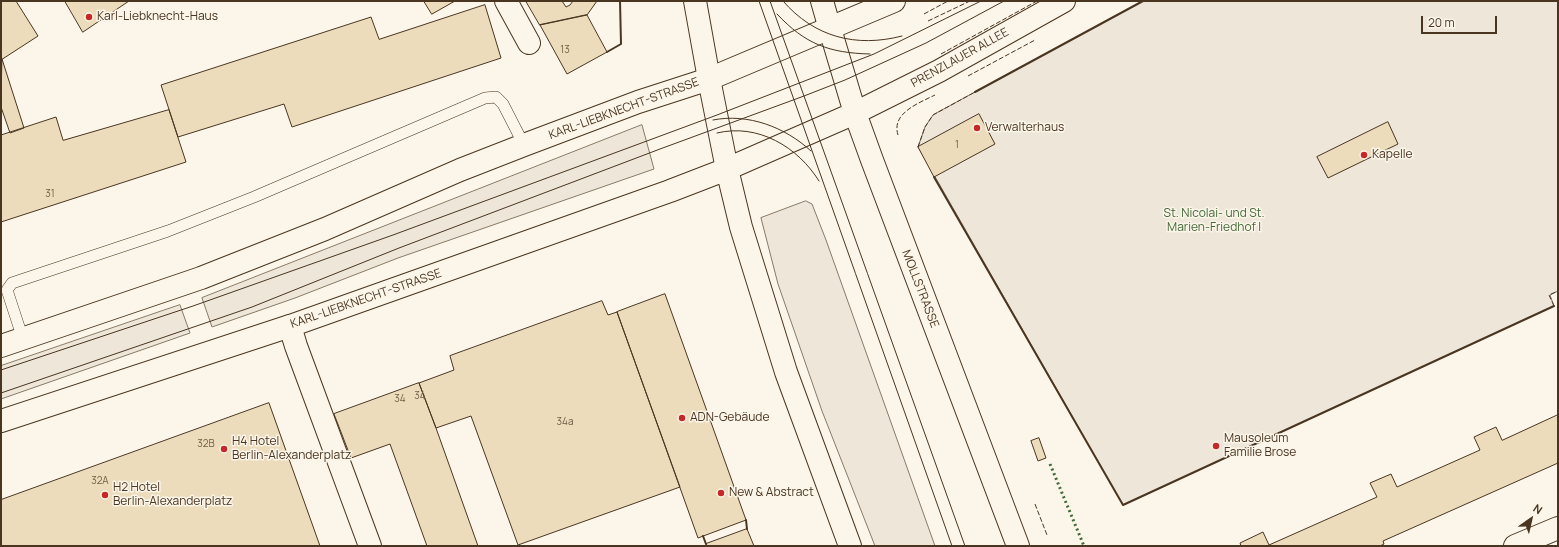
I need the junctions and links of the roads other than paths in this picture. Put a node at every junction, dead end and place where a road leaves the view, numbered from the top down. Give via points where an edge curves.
1 (506, 1) edge
2 (695, 1) edge
3 (822, 1) edge
4 (894, 1) edge
5 (1064, 1) edge
6 (830, 29) junction
7 (529, 43) dead end
8 (709, 79) junction
9 (855, 113) junction
10 (524, 145) junction
11 (727, 169) junction
12 (290, 326) junction
13 (23, 339) junction
14 (1, 346) edge
15 (1, 421) edge
16 (1558, 528) edge
17 (370, 546) edge
18 (850, 546) edge
19 (1018, 546) edge
20 (1515, 546) edge

1 - 7 main road
2 - 8 main road
3 - 6 main road, MOLLSTRASSE
4 - 6 main road
5 - 9 main road, PRENZLAUER ALLEE via 939,71
6 - 8 main road, KARL-LIEBKNECHT-STRASSE
6 - 9 main road, MOLLSTRASSE
8 - 10 main road, KARL-LIEBKNECHT-STRASSE via 638,102
8 - 11 main road
9 - 11 main road, PRENZLAUER ALLEE
9 - 19 main road, MOLLSTRASSE
10 - 13 main road, KARL-LIEBKNECHT-STRASSE via 326,229 201,278
10 - 13 lane via 503,104 496,97 485,98 254,197 182,225 12,283 7,290
11 - 12 main road, KARL-LIEBKNECHT-STRASSE
11 - 18 main road via 740,222 786,372
12 - 15 main road, KARL-LIEBKNECHT-STRASSE
12 - 17 main road
13 - 14 main road, KARL-LIEBKNECHT-STRASSE
16 - 20 main road

